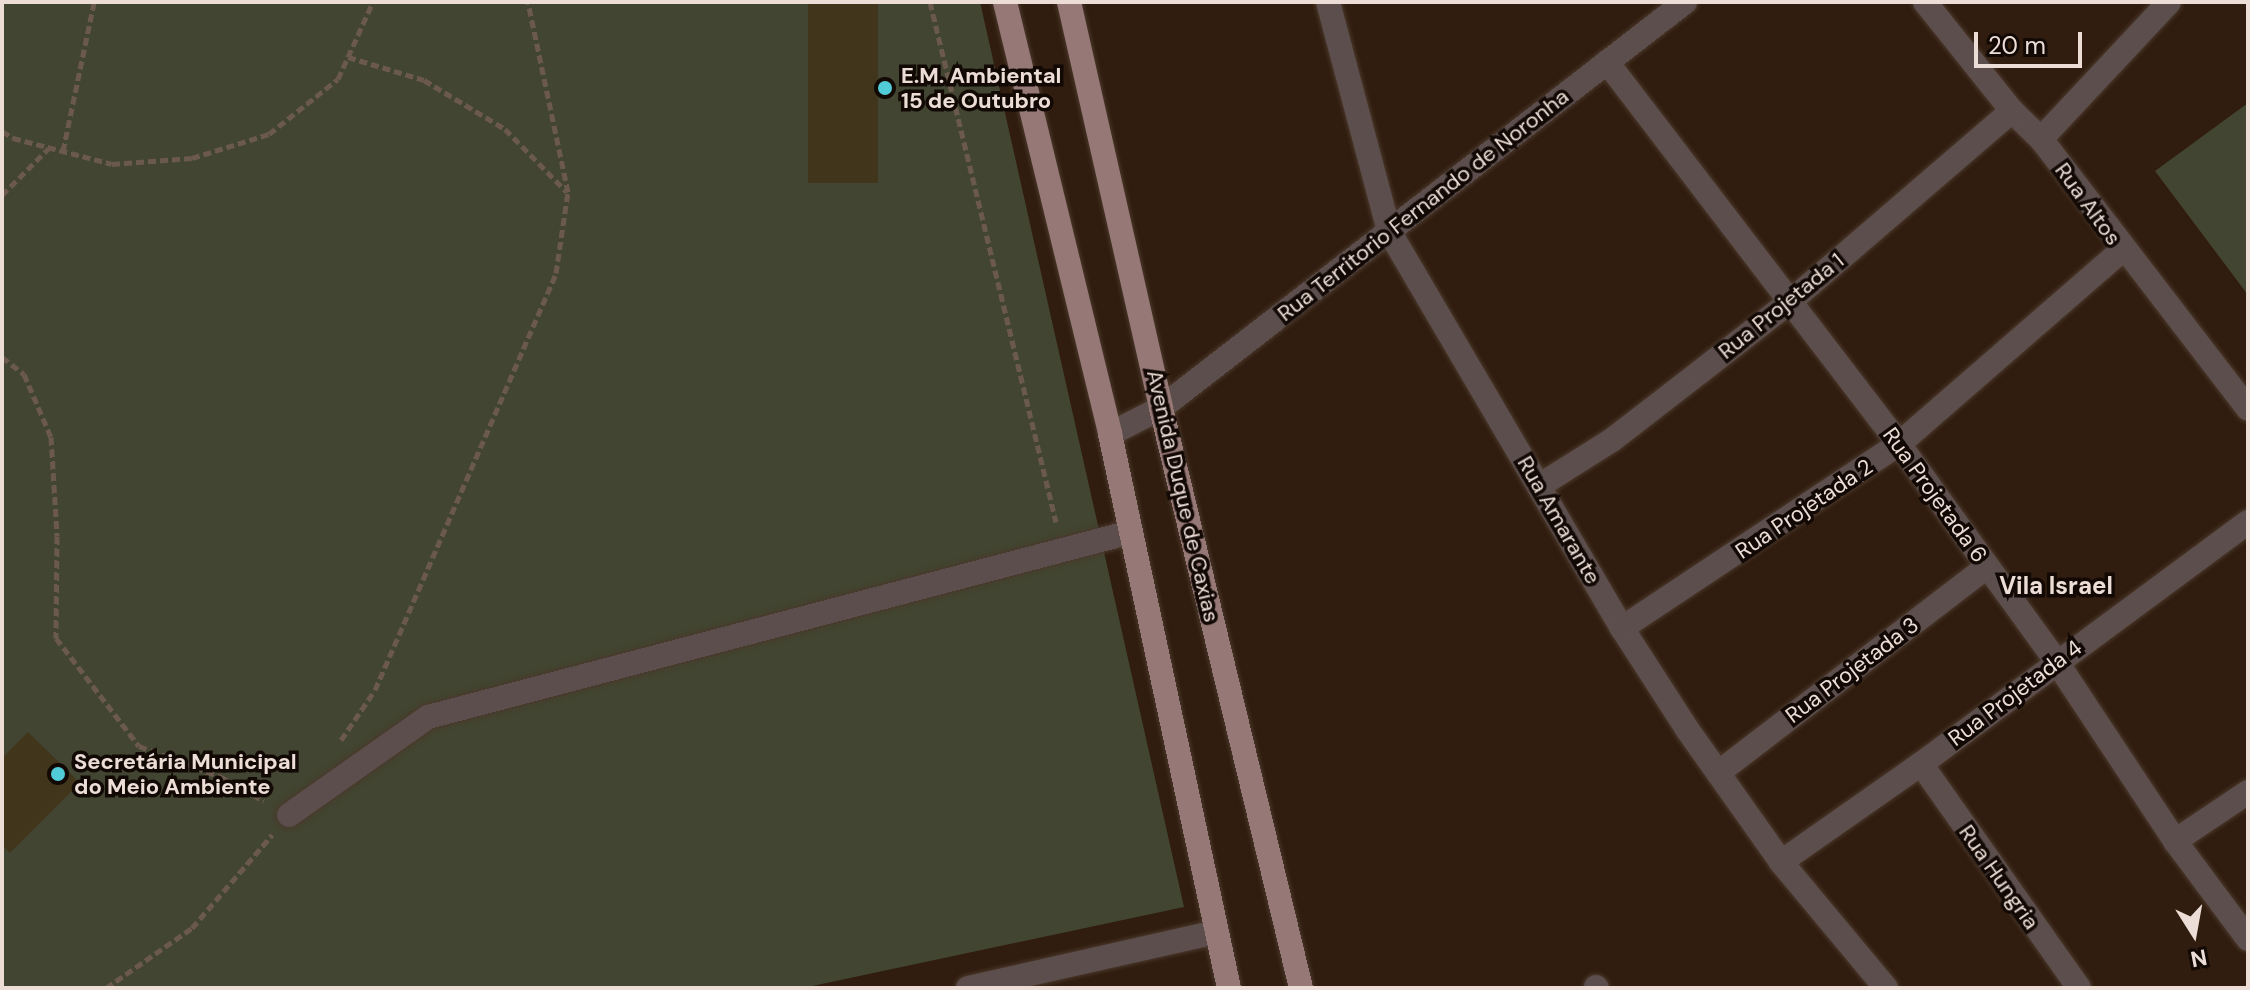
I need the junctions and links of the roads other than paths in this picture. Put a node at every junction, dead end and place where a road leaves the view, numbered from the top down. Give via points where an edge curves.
1 (1005, 2) edge
2 (1069, 2) edge
3 (1328, 2) edge
4 (1685, 2) edge
5 (1925, 2) edge
6 (2169, 2) edge
7 (1607, 62) junction
8 (2012, 111) junction
9 (2041, 139) junction
10 (1389, 231) junction
11 (2122, 250) junction
12 (1792, 300) junction
13 (1161, 408) junction
14 (2248, 409) edge
15 (1110, 434) junction
16 (1899, 444) junction
17 (1539, 486) junction
18 (2248, 522) edge
19 (1131, 532) junction
20 (1986, 567) junction
21 (1622, 628) junction
22 (2056, 661) junction
23 (1921, 764) junction
24 (1718, 773) junction
25 (2248, 792) edge
26 (289, 815) road end
27 (2175, 841) junction
28 (1781, 862) junction
29 (1217, 932) junction
30 (2248, 939) edge
31 (1002, 984) edge
32 (968, 988) edge
33 (1229, 988) edge
34 (1301, 988) edge
35 (1886, 988) edge
36 (2079, 988) edge

1 - 15 main road
2 - 13 main road, Avenida Duque de Caxias
3 - 10 street, Rua Amarante
4 - 7 street, Rua Territorio Fernando de Noronha
5 - 8 street, Rua Altos
6 - 9 street
7 - 10 street, Rua Territorio Fernando de Noronha
7 - 12 street, Rua Projetada 6
8 - 9 street, Rua Altos
8 - 12 street, Rua Projetada 1
9 - 11 street, Rua Altos
10 - 13 street, Rua Territorio Fernando de Noronha
10 - 17 street, Rua Amarante
11 - 14 street, Rua Altos
11 - 16 street, Rua Projetada 2
12 - 16 street, Rua Projetada 6
12 - 17 street, Rua Projetada 1 via 1612,440
13 - 15 street, Rua Territorio Fernando de Noronha
13 - 34 main road, Avenida Duque de Caxias
15 - 19 main road
16 - 20 street, Rua Projetada 6
16 - 21 street, Rua Projetada 2
17 - 21 street, Rua Amarante
18 - 22 street, Rua Projetada 4
19 - 26 street via 428,717
19 - 29 main road
20 - 22 street, Rua Projetada 6
20 - 24 street, Rua Projetada 3
21 - 24 street, Rua Amarante
22 - 23 street, Rua Projetada 4
22 - 27 street, Rua Projetada 6
23 - 28 street, Rua Projetada 4
23 - 36 street, Rua Hungria
24 - 28 street, Rua Amarante
25 - 27 street
27 - 30 street, Rua Projetada 6
28 - 35 street, Rua Amarante
29 - 31 street
29 - 33 main road
31 - 32 street

